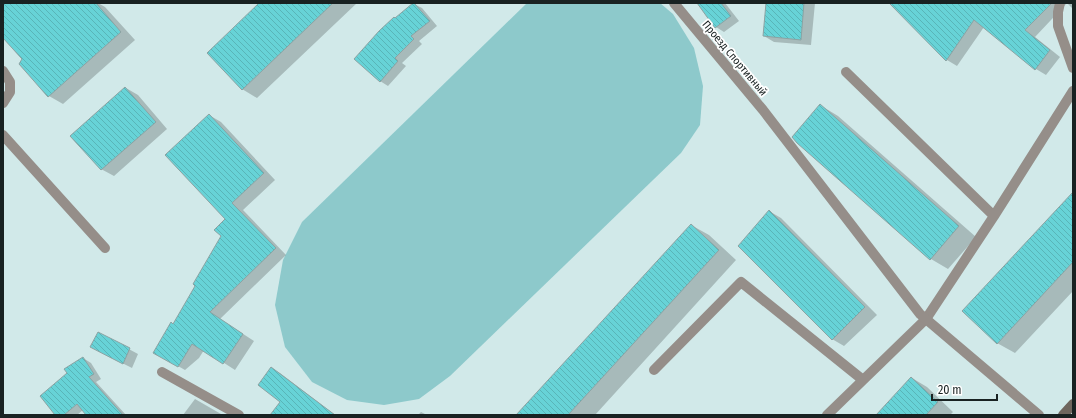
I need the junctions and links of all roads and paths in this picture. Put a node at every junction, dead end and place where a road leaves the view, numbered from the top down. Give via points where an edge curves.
1 (674, 3) edge
2 (1060, 3) edge
3 (1073, 68) edge
4 (3, 71) edge
5 (846, 72) dead end
6 (1073, 91) edge
7 (3, 103) edge
8 (5, 139) edge
9 (994, 216) junction
10 (105, 248) dead end
11 (926, 319) junction
12 (654, 370) dead end
13 (162, 372) dead end
14 (864, 380) junction
15 (1073, 404) edge
16 (238, 415) edge
17 (827, 415) edge
18 (1039, 415) edge
19 (1063, 415) edge

1 - 11 street, Проезд Спортивный via 763,110
2 - 3 street via 1058,26
4 - 7 street via 10,82 10,92
5 - 9 street
6 - 9 street
8 - 10 street
9 - 11 street
11 - 14 street
11 - 18 street, Проезд Спортивный
12 - 14 street via 741,282
13 - 16 street
14 - 17 street
15 - 19 main road

